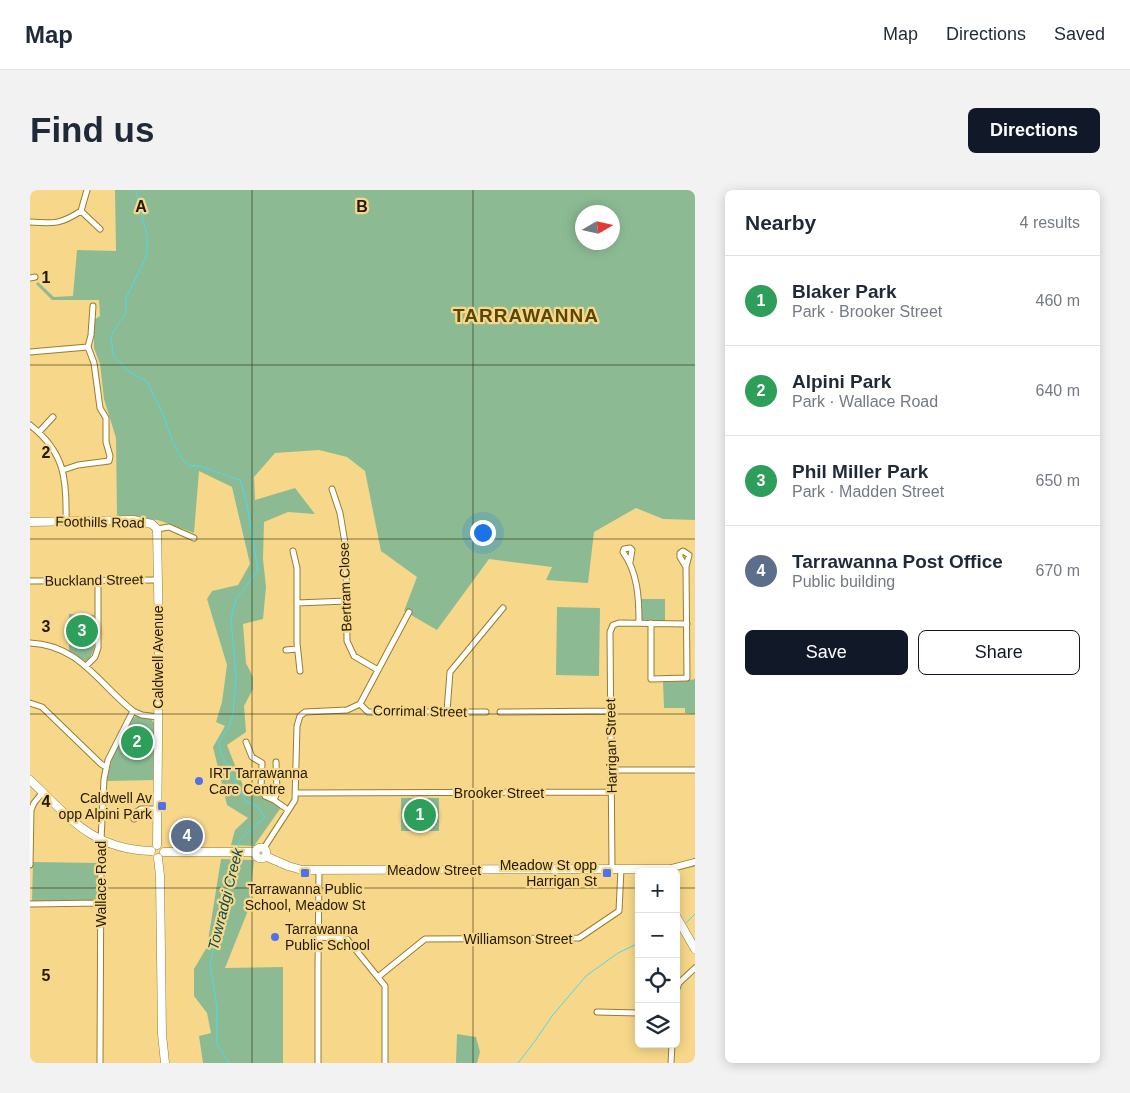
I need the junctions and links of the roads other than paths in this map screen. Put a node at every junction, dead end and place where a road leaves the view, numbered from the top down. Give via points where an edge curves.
1 (87, 190) edge
2 (81, 211) junction
3 (30, 222) edge
4 (100, 229) dead end
5 (93, 306) dead end
6 (88, 347) junction
7 (30, 352) edge
8 (53, 417) dead end
9 (30, 425) edge
10 (39, 432) junction
11 (63, 470) junction
12 (332, 489) dead end
13 (66, 521) junction
14 (30, 522) edge
15 (157, 529) junction
16 (194, 538) dead end
17 (293, 551) dead end
18 (630, 562) dead end
19 (686, 567) dead end
20 (98, 580) junction
21 (158, 580) junction
22 (30, 581) edge
23 (347, 601) junction
24 (297, 603) junction
25 (503, 608) dead end
26 (409, 612) dead end
27 (639, 623) junction
28 (651, 623) junction
29 (687, 624) junction
30 (30, 643) edge
31 (298, 649) junction
32 (286, 650) dead end
33 (86, 666) junction
34 (378, 670) junction
35 (300, 671) dead end
36 (30, 703) edge
37 (360, 704) junction
38 (133, 711) junction
39 (611, 711) junction
40 (447, 712) junction
41 (486, 712) dead end
42 (500, 712) dead end
43 (158, 716) junction
44 (246, 742) dead end
45 (276, 762) dead end
46 (106, 767) junction
47 (612, 770) junction
48 (695, 770) edge
49 (30, 780) edge
50 (43, 792) junction
51 (612, 792) junction
52 (296, 793) junction
53 (274, 800) junction
54 (158, 809) junction
55 (30, 810) edge
56 (288, 810) junction
57 (134, 819) dead end
58 (101, 840) junction
59 (154, 848) junction
60 (265, 852) junction
61 (161, 855) junction
62 (695, 862) edge
63 (30, 865) edge
64 (675, 868) edge
65 (612, 869) junction
66 (621, 869) junction
67 (635, 869) edge
68 (319, 870) junction
69 (101, 903) junction
70 (30, 904) edge
71 (680, 923) edge
72 (319, 937) junction
73 (695, 949) edge
74 (695, 968) edge
75 (378, 977) junction
76 (680, 982) edge
77 (597, 1012) dead end
78 (635, 1013) edge
79 (672, 1048) edge
80 (100, 1063) edge
81 (165, 1063) edge
82 (318, 1063) edge
83 (385, 1063) edge
84 (671, 1063) edge

1 - 2 street
2 - 3 street via 65,221 49,224
2 - 4 street
5 - 6 street
6 - 7 street
6 - 11 street via 94,363 100,408 106,418 109,462
8 - 10 street
9 - 10 street
10 - 11 street via 54,450
11 - 13 street
12 - 23 street, Bertram Close via 346,549
13 - 14 main road, Foothills Road
13 - 15 main road, Foothills Road via 133,520 152,524
15 - 16 street, Foothills Road via 169,527
15 - 21 main road, Caldwell Avenue
17 - 24 street via 297,568
18 - 27 street via 639,597
19 - 29 street
20 - 21 street, Buckland Street
20 - 22 street, Buckland Street
20 - 33 street via 98,648
21 - 43 main road, Caldwell Avenue
23 - 24 street
23 - 34 street, Bertram Close via 347,641 354,656
24 - 31 street
25 - 40 street via 450,672
26 - 34 street
27 - 28 street
27 - 39 street, Harrigan Street via 619,623 613,625 610,632
28 - 29 street
28 - 29 street via 651,679 687,678
30 - 33 street via 68,652
31 - 32 street
31 - 35 street
33 - 38 street
34 - 37 street
36 - 46 street via 42,707
37 - 40 street, Corrimal Street via 368,712
37 - 52 street, Corrimal Street via 347,710 309,711 300,716
38 - 43 street
38 - 46 street, Wallace Road
39 - 42 street
39 - 47 street, Harrigan Street
40 - 41 street, Corrimal Street
43 - 54 main road, Caldwell Avenue
44 - 53 street via 252,756 262,763 261,788 265,796
45 - 53 street via 277,792
46 - 58 street, Wallace Road
47 - 48 street
47 - 51 street, Harrigan Street
49 - 50 main road
50 - 55 street
50 - 58 main road via 76,824
51 - 52 street, Brooker Street
51 - 65 street, Harrigan Street
52 - 56 street
53 - 56 street
54 - 57 street via 139,809
54 - 59 main road, Caldwell Avenue
55 - 63 street
56 - 60 street
58 - 59 main road via 131,849
58 - 69 street, Wallace Road
59 - 61 main road via 154,856
60 - 61 main road, Meadow Street via 259,858 255,852
60 - 68 main road, Meadow Street via 294,869
61 - 81 main road
62 - 64 street, Meadow Street
65 - 66 main road, Meadow Street
65 - 68 main road, Meadow Street
66 - 67 main road, Meadow Street
66 - 75 street, Williamson Street via 619,912 579,938 425,939
68 - 72 street
69 - 70 street
69 - 80 street, Wallace Road
71 - 73 main road
72 - 75 street via 346,939
72 - 82 street
74 - 76 street
75 - 83 street via 385,986
77 - 78 street
79 - 84 street

